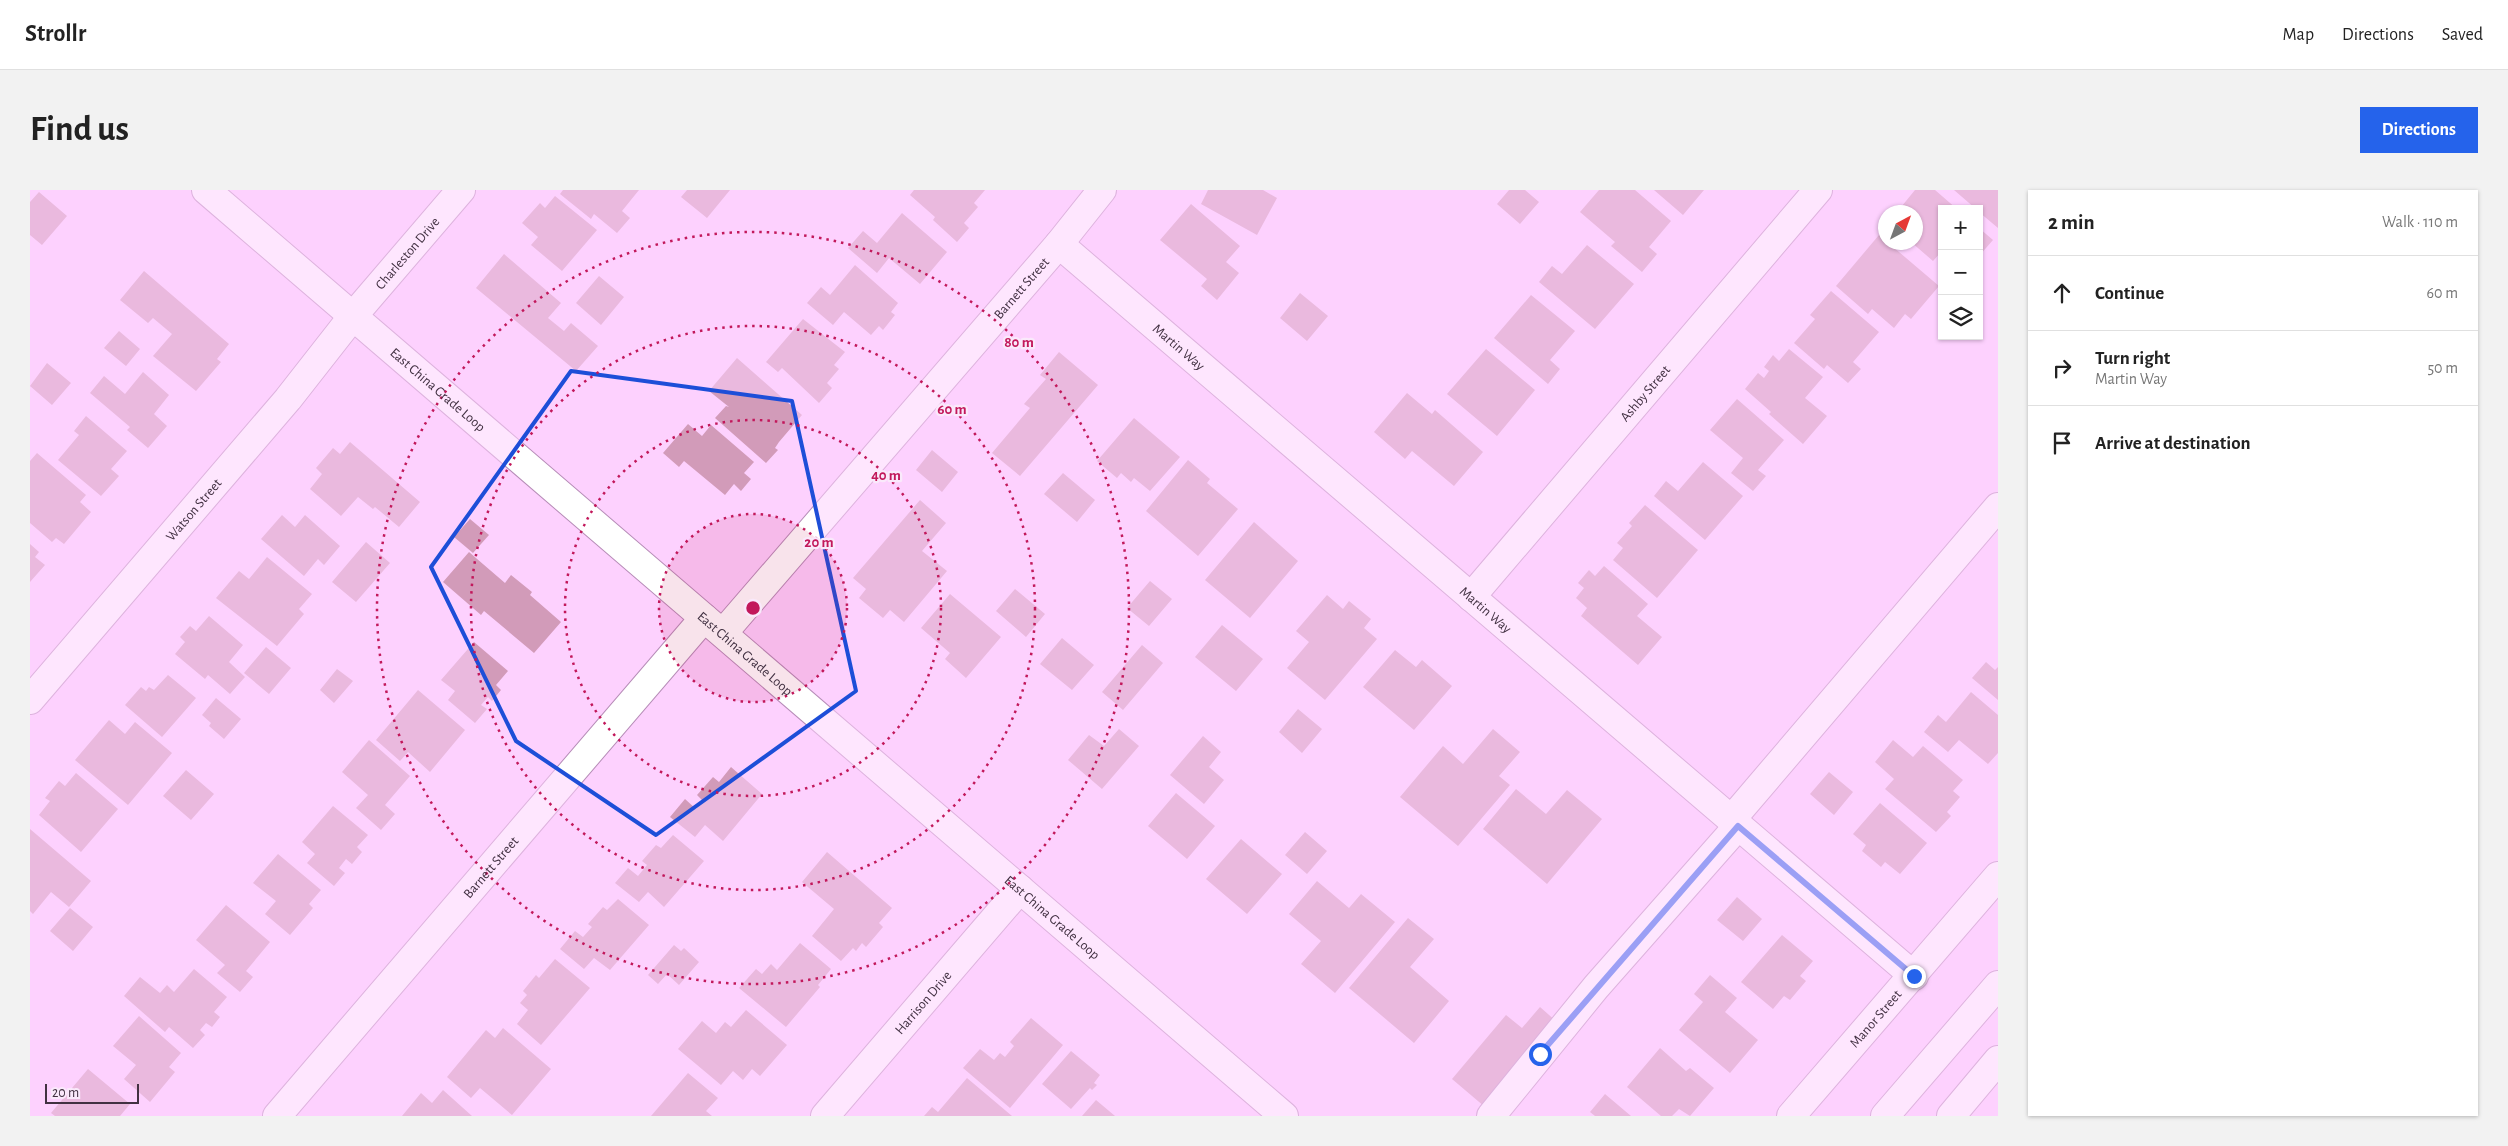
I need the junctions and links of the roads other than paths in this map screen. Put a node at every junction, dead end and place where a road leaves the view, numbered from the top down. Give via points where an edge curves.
1 (206, 190) edge
2 (461, 190) edge
3 (1102, 190) edge
4 (1818, 190) edge
5 (1060, 244) junction
6 (353, 316) junction
7 (1998, 507) edge
8 (1470, 597) junction
9 (714, 626) junction
10 (30, 700) edge
11 (1734, 823) junction
12 (1998, 876) edge
13 (1020, 889) junction
14 (1914, 976) junction
15 (1998, 986) edge
16 (1998, 1060) edge
17 (277, 1116) edge
18 (825, 1116) edge
19 (1284, 1116) edge
20 (1491, 1116) edge
21 (1792, 1116) edge
22 (1885, 1116) edge
23 (1950, 1116) edge

1 - 6 street, East China Grade Loop
2 - 6 street, Charleston Drive
3 - 5 street, Barnett Street
4 - 8 street, Ashby Street
5 - 8 street, Martin Way
5 - 9 street, Barnett Street
6 - 9 street, East China Grade Loop
6 - 10 street, Watson Street via 288,399
7 - 11 street
8 - 11 street, Martin Way
9 - 13 street, East China Grade Loop
9 - 17 street, Barnett Street
11 - 14 street, Martin Way
11 - 20 street
12 - 14 street, Manor Street
13 - 18 street, Harrison Drive
13 - 19 street, East China Grade Loop
14 - 21 street, Manor Street
15 - 22 street
16 - 23 street

